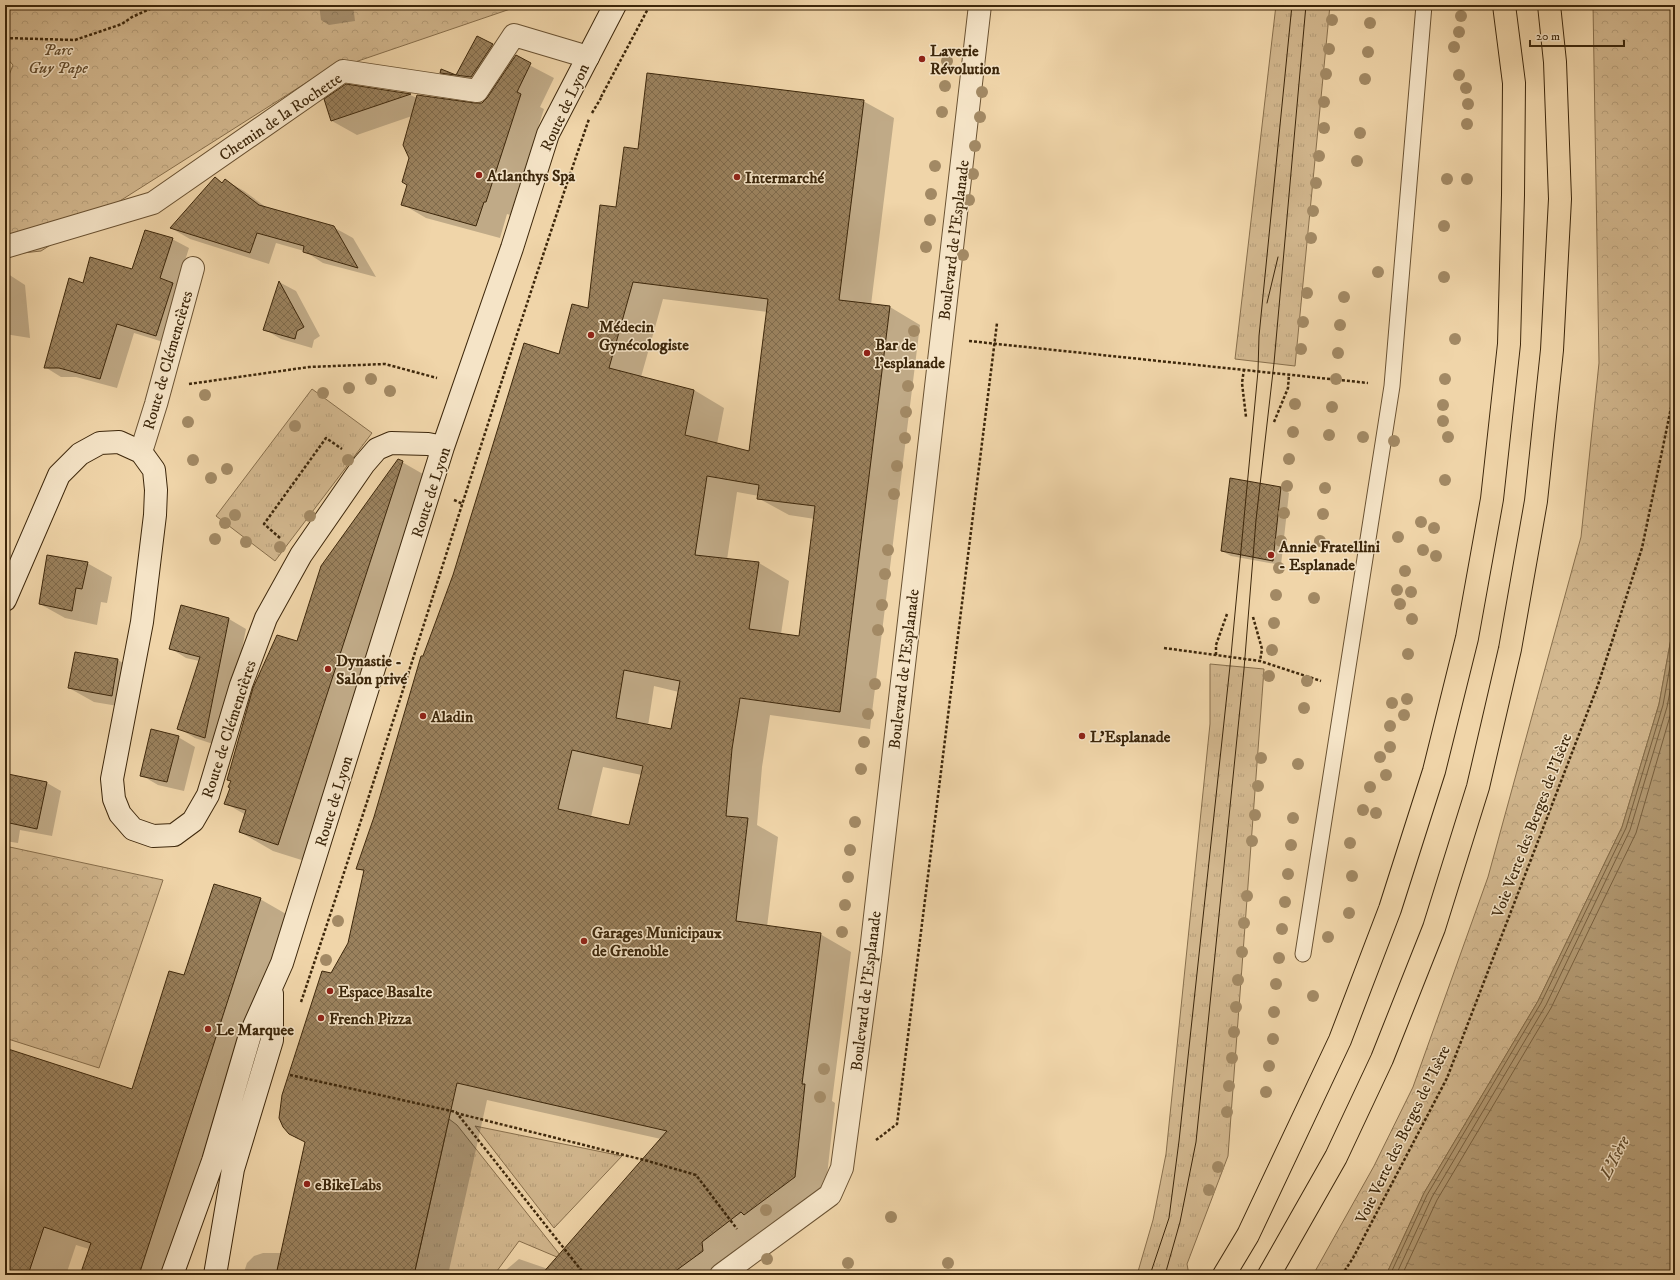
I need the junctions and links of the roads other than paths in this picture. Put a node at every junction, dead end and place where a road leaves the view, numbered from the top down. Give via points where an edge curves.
1 (615, 5) edge
2 (980, 5) edge
3 (1424, 5) edge
4 (1504, 5) edge
5 (1549, 5) edge
6 (588, 57) junction
7 (5, 247) edge
8 (193, 268) dead end
9 (444, 447) junction
10 (140, 452) junction
11 (5, 600) edge
12 (1303, 954) dead end
13 (272, 989) junction
14 (172, 1275) edge
15 (215, 1275) edge
16 (721, 1275) edge
17 (1224, 1275) edge
18 (1269, 1275) edge

1 - 6 street, Route de Lyon
2 - 16 street, Boulevard de l'Esplanade via 871,951 842,1168 830,1196
3 - 12 lane via 1392,386
4 - 17 highway via 1514,83 1509,344 1492,499 1467,638 1434,771 1390,909 1340,1040 1248,1236
5 - 18 highway via 1555,62 1560,199 1552,350 1536,501 1510,649 1478,787 1434,928 1382,1059 1336,1157
6 - 7 street, Chemin de la Rochette via 514,36 477,91 343,71 153,203
6 - 9 street, Route de Lyon via 548,134
8 - 10 street, Route de Clémencières via 156,404
9 - 10 street, Route de Clémencières via 392,443 377,450 364,464 301,555 266,618 241,685 208,795 193,821 174,836 153,836 133,829 120,814 114,799 112,778 142,622 156,515 154,470
9 - 13 street, Route de Lyon
10 - 11 street, Route de Clémencières via 119,442 100,443 80,454 59,474
13 - 14 street via 250,1035 212,1161
13 - 15 street via 272,1040 233,1169

